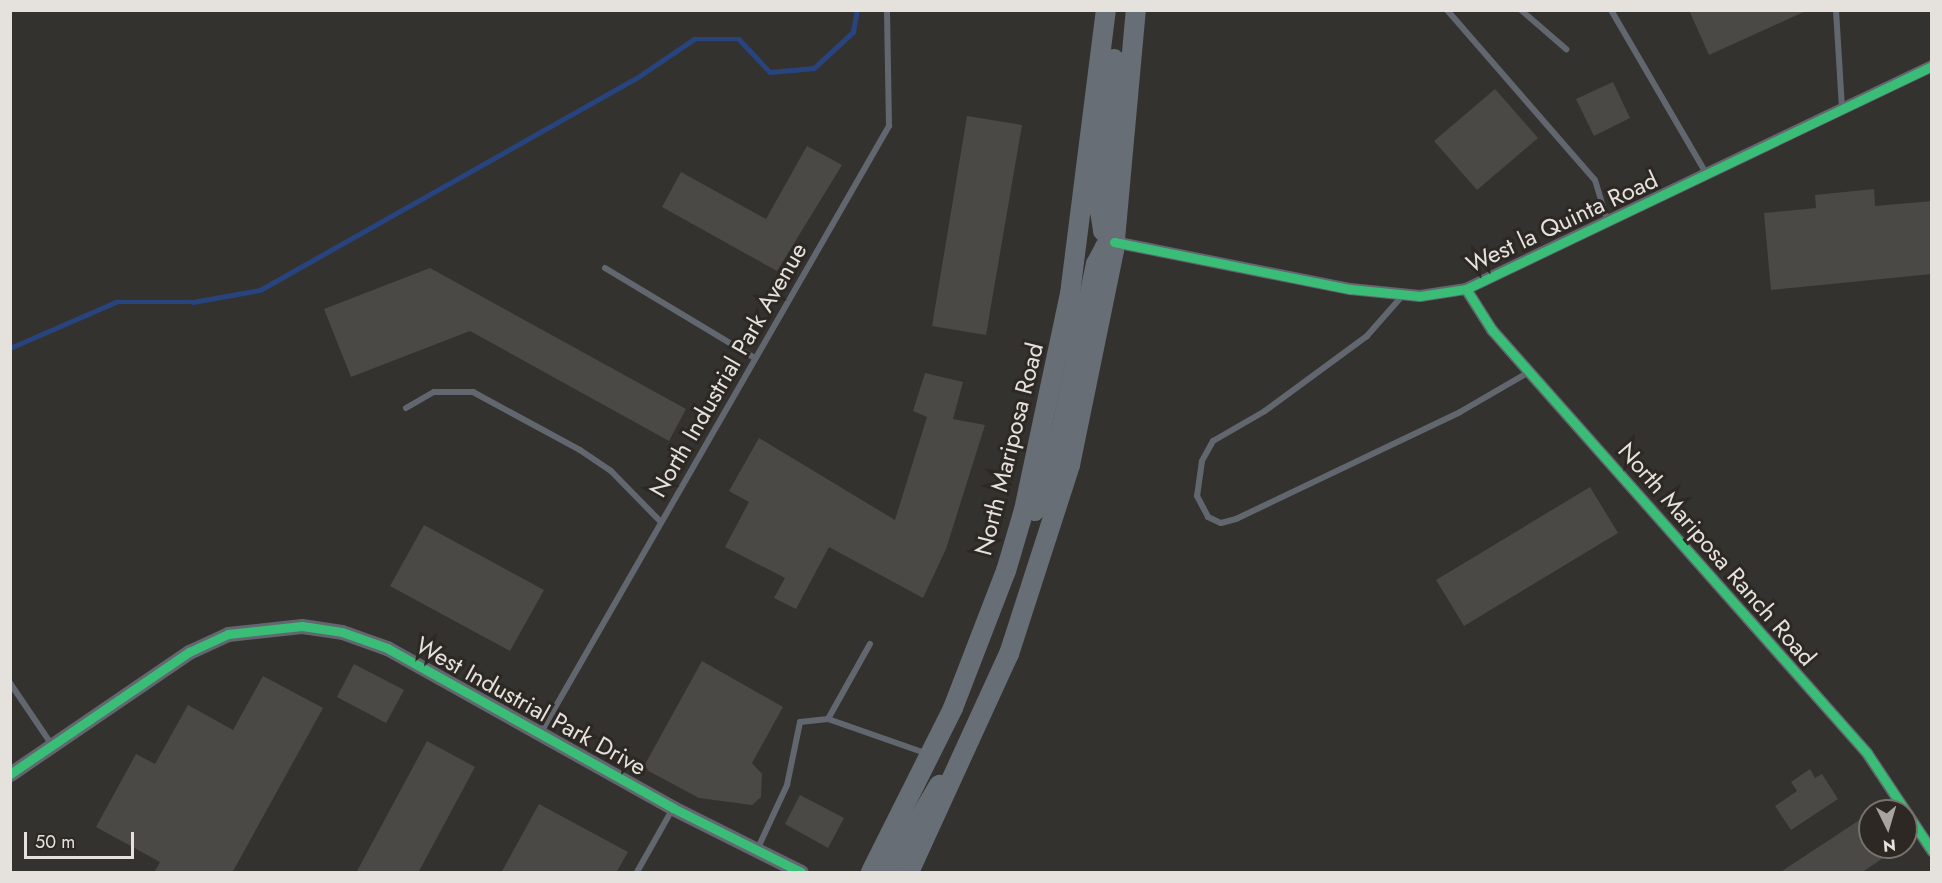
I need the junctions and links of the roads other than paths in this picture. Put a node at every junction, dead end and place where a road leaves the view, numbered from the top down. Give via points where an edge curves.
1 (887, 10) edge
2 (1106, 10) edge
3 (1118, 10) edge
4 (1136, 10) edge
5 (1447, 10) edge
6 (1521, 10) edge
7 (1611, 10) edge
8 (1831, 10) edge
9 (1836, 10) edge
10 (1837, 24) junction
11 (1566, 49) dead end
12 (1932, 66) edge
13 (1842, 110) junction
14 (1707, 175) junction
15 (1608, 223) junction
16 (1114, 242) junction
17 (605, 268) dead end
18 (1466, 289) junction
19 (1403, 295) junction
20 (755, 358) junction
21 (1530, 372) junction
22 (406, 408) dead end
23 (661, 522) junction
24 (870, 644) dead end
25 (969, 668) junction
26 (999, 678) junction
27 (10, 683) edge
28 (828, 719) junction
29 (541, 733) junction
30 (52, 746) junction
31 (932, 756) junction
32 (10, 774) edge
33 (673, 808) junction
34 (758, 850) junction
35 (1932, 851) edge
36 (637, 873) edge
37 (801, 873) edge
38 (871, 873) edge
39 (888, 873) edge
40 (909, 873) edge

1 - 20 lane, North Industrial Park Avenue via 889,126
2 - 25 highway, North Mariposa Road via 1070,294 1048,412 1006,571
3 - 16 highway via 1100,211 1103,231
4 - 16 highway
5 - 15 lane via 1595,180
6 - 11 lane
7 - 14 lane
8 - 10 lane
9 - 10 lane
10 - 13 lane
12 - 13 street, West la Quinta Road
13 - 14 street, West la Quinta Road
14 - 15 street, West la Quinta Road
15 - 18 street, West la Quinta Road
16 - 19 street, West la Quinta Road via 1350,289
16 - 25 highway via 1105,247 1096,264 1045,484
16 - 26 highway via 1100,332 1070,465 1044,556
17 - 20 lane
18 - 19 street, West la Quinta Road
18 - 21 street, North Mariposa Ranch Road via 1492,330
19 - 21 lane via 1367,336 1265,411 1213,441 1202,461 1197,496 1208,517 1221,523 1236,519 1460,412
20 - 23 lane, North Industrial Park Avenue
21 - 35 street, North Mariposa Ranch Road via 1867,753
22 - 23 lane via 434,392 473,392 596,460
23 - 29 lane, North Industrial Park Avenue
24 - 28 lane
25 - 31 highway, North Mariposa Road
26 - 39 highway
26 - 40 highway
27 - 30 lane
28 - 31 lane
28 - 34 lane via 801,722 787,785
29 - 30 street, West Industrial Park Drive via 387,648 342,632 266,626 228,634 189,652
29 - 33 street, West Industrial Park Drive
30 - 32 street, West Industrial Park Drive
31 - 38 highway, North Mariposa Road
33 - 34 street, West Industrial Park Drive
33 - 36 lane
34 - 37 street, West Industrial Park Drive

